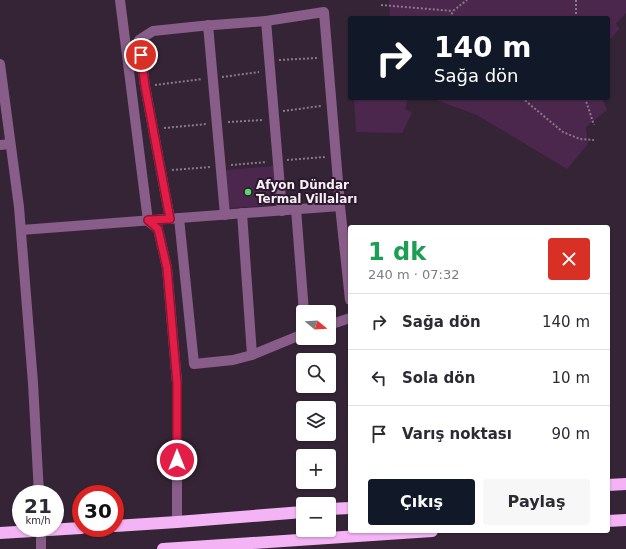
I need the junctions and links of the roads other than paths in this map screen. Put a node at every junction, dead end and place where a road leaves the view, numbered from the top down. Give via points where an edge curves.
1 (120, 0) edge
2 (266, 21) junction
3 (208, 25) junction
4 (0, 64) edge
5 (5, 145) edge
6 (340, 206) junction
7 (296, 209) junction
8 (282, 211) junction
9 (242, 214) junction
10 (225, 215) junction
11 (174, 218) junction
12 (148, 220) junction
13 (20, 230) junction
14 (348, 281) edge
15 (303, 305) edge
16 (348, 319) edge
17 (336, 323) edge
18 (296, 337) edge
19 (252, 355) junction
20 (626, 484) edge
21 (39, 485) edge
22 (610, 486) edge
23 (348, 508) edge
24 (336, 509) edge
25 (296, 513) edge
26 (626, 520) edge
27 (610, 521) edge
28 (177, 522) junction
29 (124, 525) edge
30 (12, 532) edge
31 (0, 533) edge
32 (402, 533) edge
33 (41, 537) edge
34 (41, 549) edge
35 (163, 549) edge

1 - 12 street
2 - 3 street
2 - 6 street via 324,12
2 - 8 street
3 - 10 street
3 - 11 street via 153,31 139,40 145,86
4 - 5 street
5 - 13 street
6 - 7 street
6 - 14 street
7 - 8 street
7 - 15 street
8 - 9 street
9 - 10 street
9 - 19 street
10 - 11 street
11 - 12 street
11 - 19 street via 194,364 233,360
12 - 13 street
12 - 28 street via 158,229 167,268 177,383
13 - 21 street
16 - 17 street
18 - 19 street
20 - 22 highway
23 - 24 highway
25 - 28 highway
26 - 27 highway
28 - 29 highway
30 - 31 highway
32 - 35 highway
33 - 34 street

